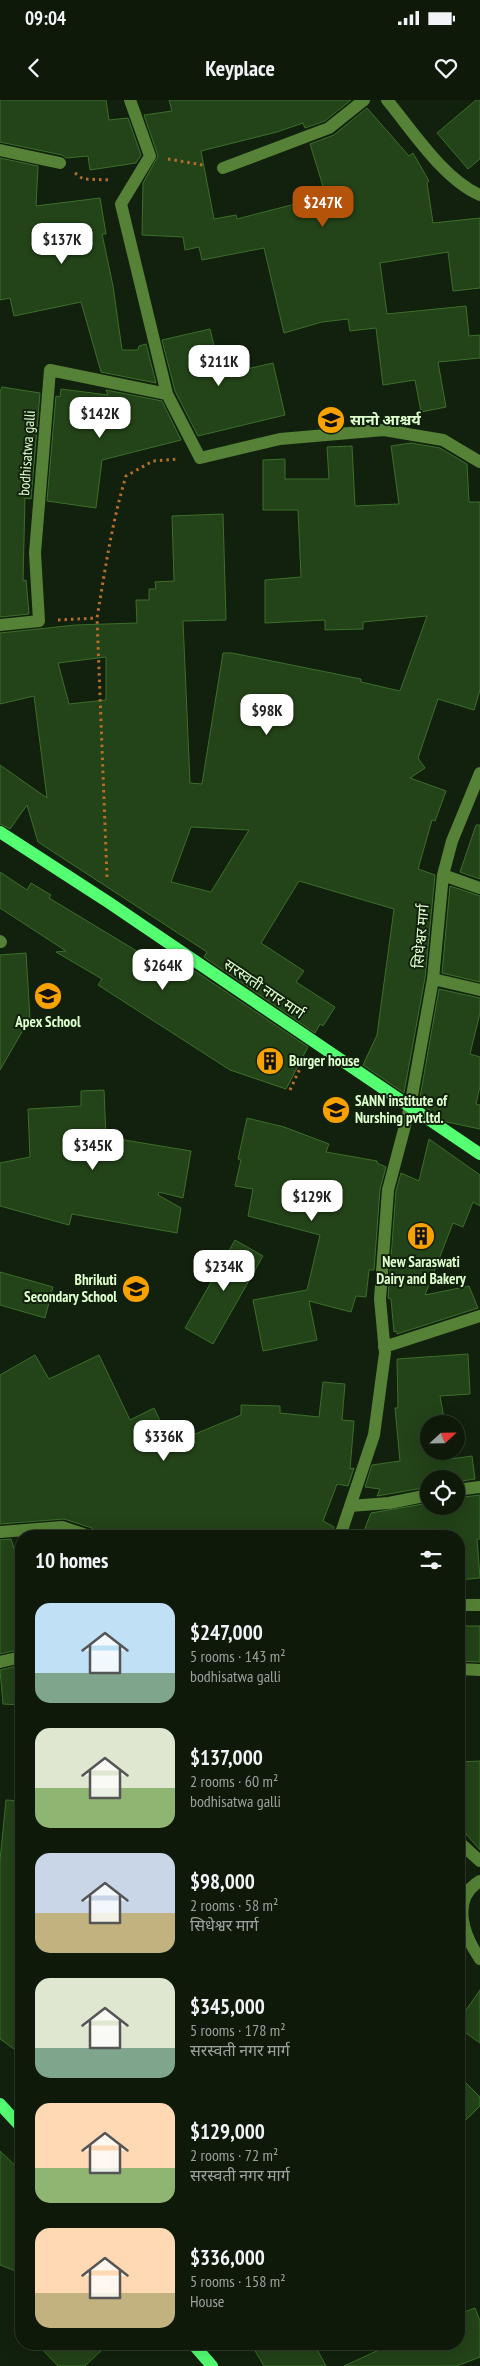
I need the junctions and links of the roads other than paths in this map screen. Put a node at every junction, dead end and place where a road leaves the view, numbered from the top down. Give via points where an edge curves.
1 (130, 100) edge
2 (364, 100) edge
3 (388, 100) edge
4 (0, 150) edge
5 (60, 163) road end
6 (223, 168) road end
7 (480, 195) edge
8 (167, 394) junction
9 (480, 462) edge
10 (0, 626) edge
11 (480, 773) edge
12 (0, 832) edge
13 (443, 875) junction
14 (480, 888) edge
15 (433, 979) junction
16 (480, 990) edge
17 (410, 1108) junction
18 (480, 1154) edge
19 (480, 1316) edge
20 (384, 1347) junction
21 (480, 1487) edge
22 (465, 1489) edge
23 (420, 1497) edge
24 (350, 1506) junction
25 (31, 1530) edge
26 (69, 1530) edge
27 (342, 1530) edge
28 (15, 1531) edge
29 (0, 1532) edge
30 (465, 1605) edge
31 (480, 1606) edge
32 (15, 1658) edge
33 (0, 1662) edge
34 (465, 1669) edge
35 (480, 1670) edge
36 (465, 1847) edge
37 (480, 1861) edge
38 (480, 1881) edge
39 (465, 1898) edge
40 (465, 1930) edge
41 (480, 1959) edge
42 (0, 2104) edge
43 (15, 2120) edge
44 (198, 2350) edge
45 (212, 2366) edge

1 - 8 street via 150,156 121,204
2 - 6 street via 329,128
3 - 7 street via 438,161 466,189
4 - 5 street
8 - 9 street via 200,458 280,439 384,430 443,440
8 - 10 street, bodhisatwa galli via 50,370 35,554 39,621
11 - 13 street, सिधेश्वर मार्ग via 452,840
12 - 17 main road, सरस्वती नगर मार्ग
13 - 14 street
13 - 15 street, सिधेश्वर मार्ग
15 - 16 street
15 - 17 street, सिधेश्वर मार्ग
17 - 18 main road, सरस्वती नगर मार्ग
17 - 20 street, सिधेश्वर मार्ग via 388,1190 380,1299
19 - 20 street
20 - 24 street, सिधेश्वर मार्ग via 374,1435
21 - 22 street
23 - 24 street
24 - 27 street, सिधेश्वर मार्ग
25 - 26 street
28 - 29 street
30 - 31 street
32 - 33 street
34 - 35 street
36 - 37 street
38 - 39 street via 470,1887
40 - 41 street
42 - 43 main road
44 - 45 main road

